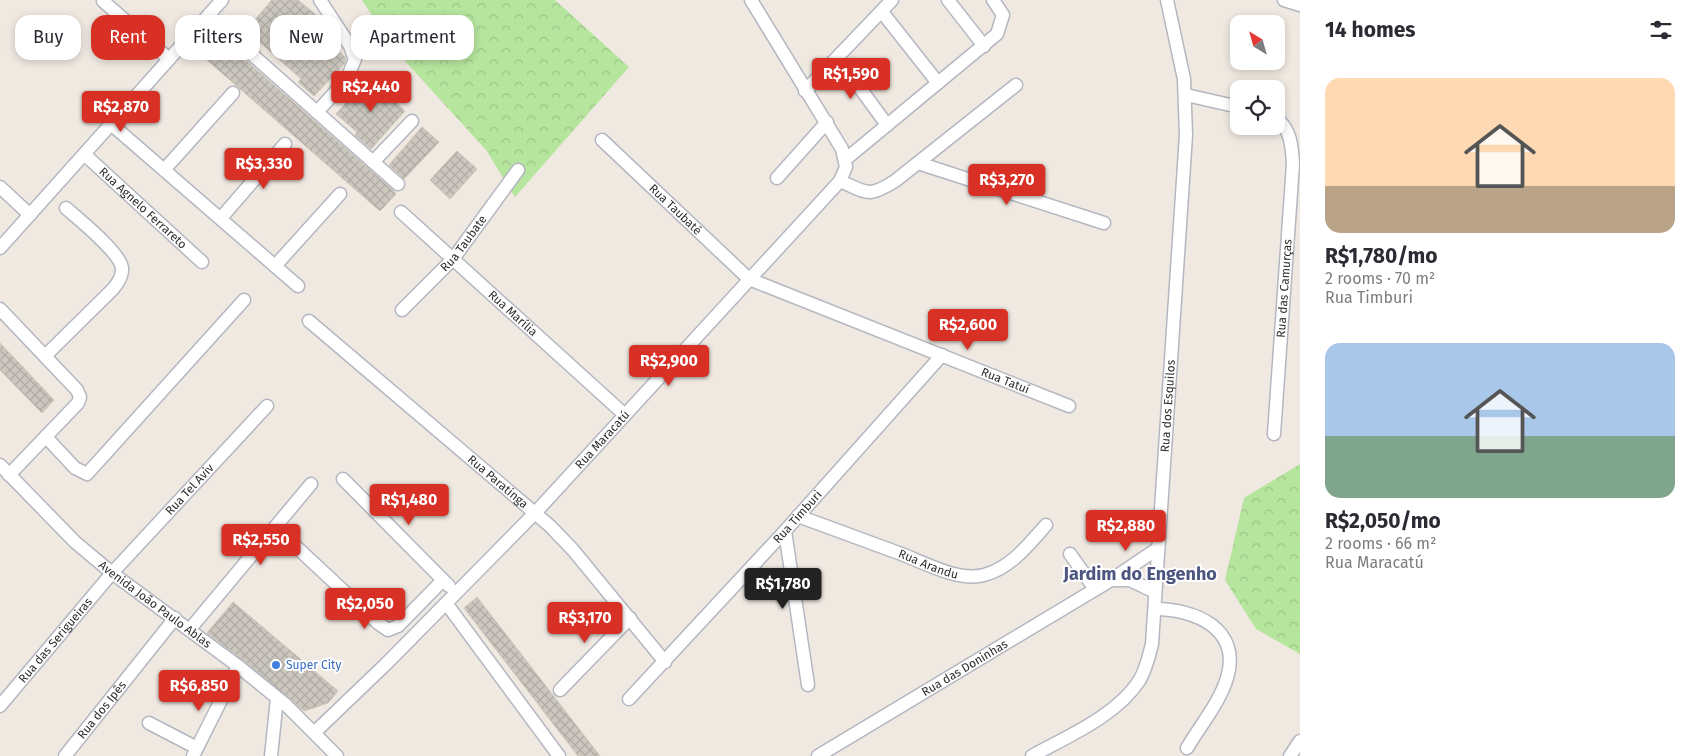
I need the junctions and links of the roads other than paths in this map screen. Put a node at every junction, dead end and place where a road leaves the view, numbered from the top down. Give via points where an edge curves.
1 (222, 0) edge
2 (320, 0) edge
3 (751, 0) edge
4 (892, 0) edge
5 (948, 0) edge
6 (992, 0) edge
7 (1167, 0) edge
8 (1284, 0) edge
9 (103, 1) edge
10 (1300, 5) edge
11 (882, 12) junction
12 (984, 46) junction
13 (838, 58) junction
14 (169, 59) junction
15 (258, 60) edge
16 (938, 83) junction
17 (1016, 85) dead end
18 (806, 91) junction
19 (233, 93) dead end
20 (1186, 95) junction
21 (1230, 105) edge
22 (317, 112) junction
23 (412, 121) dead end
24 (827, 122) junction
25 (111, 124) junction
26 (887, 125) junction
27 (1285, 128) edge
28 (602, 140) dead end
29 (285, 144) dead end
30 (84, 154) junction
31 (846, 159) junction
32 (374, 162) junction
33 (918, 163) junction
34 (164, 170) junction
35 (518, 170) dead end
36 (777, 178) dead end
37 (840, 181) junction
38 (398, 184) dead end
39 (0, 187) edge
40 (340, 194) dead end
41 (66, 208) dead end
42 (401, 212) dead end
43 (30, 214) junction
44 (222, 218) junction
45 (1104, 222) dead end
46 (0, 248) edge
47 (453, 259) junction
48 (202, 262) dead end
49 (275, 266) junction
50 (749, 279) junction
51 (298, 286) dead end
52 (244, 300) dead end
53 (0, 309) edge
54 (402, 310) dead end
55 (309, 321) dead end
56 (942, 355) junction
57 (45, 356) junction
58 (267, 406) dead end
59 (1069, 406) dead end
60 (625, 415) junction
61 (1274, 434) dead end
62 (46, 437) junction
63 (0, 465) edge
64 (9, 475) junction
65 (343, 479) dead end
66 (311, 484) dead end
67 (535, 513) junction
68 (798, 516) junction
69 (1046, 525) dead end
70 (786, 531) junction
71 (292, 542) dead end
72 (1157, 549) junction
73 (1070, 554) dead end
74 (112, 573) junction
75 (443, 580) junction
76 (1111, 580) junction
77 (1095, 589) junction
78 (1155, 592) junction
79 (456, 593) junction
80 (446, 603) junction
81 (1155, 609) junction
82 (174, 618) junction
83 (630, 618) junction
84 (190, 629) junction
85 (665, 662) junction
86 (238, 666) junction
87 (808, 684) dead end
88 (560, 690) dead end
89 (277, 698) junction
90 (629, 699) dead end
91 (0, 706) edge
92 (149, 723) dead end
93 (315, 732) junction
94 (1300, 741) edge
95 (1187, 748) dead end
96 (195, 752) edge
97 (66, 756) edge
98 (271, 756) edge
99 (337, 756) edge
100 (559, 756) edge
101 (818, 756) edge
102 (1032, 756) edge
103 (1290, 756) edge

1 - 14 street
2 - 22 street via 355,59 347,79
3 - 18 street
4 - 11 street
5 - 12 street
6 - 12 street via 1000,10 1002,20 997,34
7 - 20 street, Rua dos Esquilos
8 - 10 street
9 - 14 street
11 - 13 street
11 - 16 street
12 - 16 street
13 - 18 street
13 - 26 street
14 - 25 street
15 - 22 street
16 - 26 street
17 - 33 street
18 - 24 street
19 - 34 street
20 - 21 street
20 - 72 street, Rua dos Esquilos via 1183,194
22 - 32 street
23 - 32 street
24 - 31 street
24 - 36 street
25 - 30 street
25 - 34 street
26 - 31 street
27 - 61 street, Rua das Camurças via 1293,164
28 - 50 street, Rua Taubaté
29 - 44 street
30 - 43 street
30 - 48 street, Rua Agnelo Ferrareto
31 - 37 street, Rua Maracatú
32 - 38 street
33 - 37 street via 877,193
33 - 45 street
34 - 44 street
35 - 47 street, Rua Taubate
37 - 50 street, Rua Maracatú
39 - 43 street
40 - 49 street
41 - 57 street via 116,255 122,268 121,276 113,289
42 - 47 street, Rua Marília
43 - 46 street
44 - 49 street
47 - 54 street, Rua Taubate
47 - 60 street, Rua Marília
49 - 51 street
50 - 56 street, Rua Tatuí
50 - 60 street, Rua Maracatú
52 - 62 street via 87,474 75,468
53 - 57 street
55 - 67 street, Rua Paratinga
56 - 59 street, Rua Tatuí
56 - 68 street, Rua Timburi
57 - 62 street via 80,396 78,403
58 - 74 street, Rua Tel Aviv
60 - 67 street, Rua Maracatú
62 - 64 street
63 - 64 street, Avenida João Paulo Ablas
64 - 74 street, Avenida João Paulo Ablas via 70,538
65 - 75 street
66 - 84 street
67 - 79 street, Rua Maracatú
67 - 83 street, Rua Paratinga via 573,550
68 - 69 street, Rua Arandu via 938,569 965,575 983,575 998,570 1018,556
68 - 70 street, Rua Timburi
70 - 85 street, Rua Timburi
70 - 87 street
71 - 75 street via 388,630 398,626
72 - 76 street, Rua das Doninhas
72 - 78 street, Rua dos Esquilos
73 - 77 street
74 - 82 street, Avenida João Paulo Ablas
74 - 91 street, Rua das Serigueiras
75 - 79 street
76 - 77 street, Rua das Doninhas
76 - 78 street via 1130,580
77 - 101 street, Rua das Doninhas
78 - 81 street, Rua dos Esquilos
79 - 80 street, Rua Maracatú
80 - 93 street, Rua Maracatú
80 - 100 street
81 - 95 street via 1172,609 1202,618 1219,632 1229,652 1223,688
81 - 102 street, Rua dos Esquilos via 1152,644 1146,664 1130,692 1097,718
82 - 84 street, Avenida João Paulo Ablas
82 - 97 street, Rua dos Ipês
83 - 85 street, Rua Paratinga
83 - 88 street
84 - 86 street, Avenida João Paulo Ablas
85 - 90 street, Rua Timburi
86 - 89 street, Avenida João Paulo Ablas
86 - 96 street
89 - 93 street, Avenida João Paulo Ablas
89 - 98 street
92 - 96 street
93 - 99 street, Avenida João Paulo Ablas
94 - 103 street

